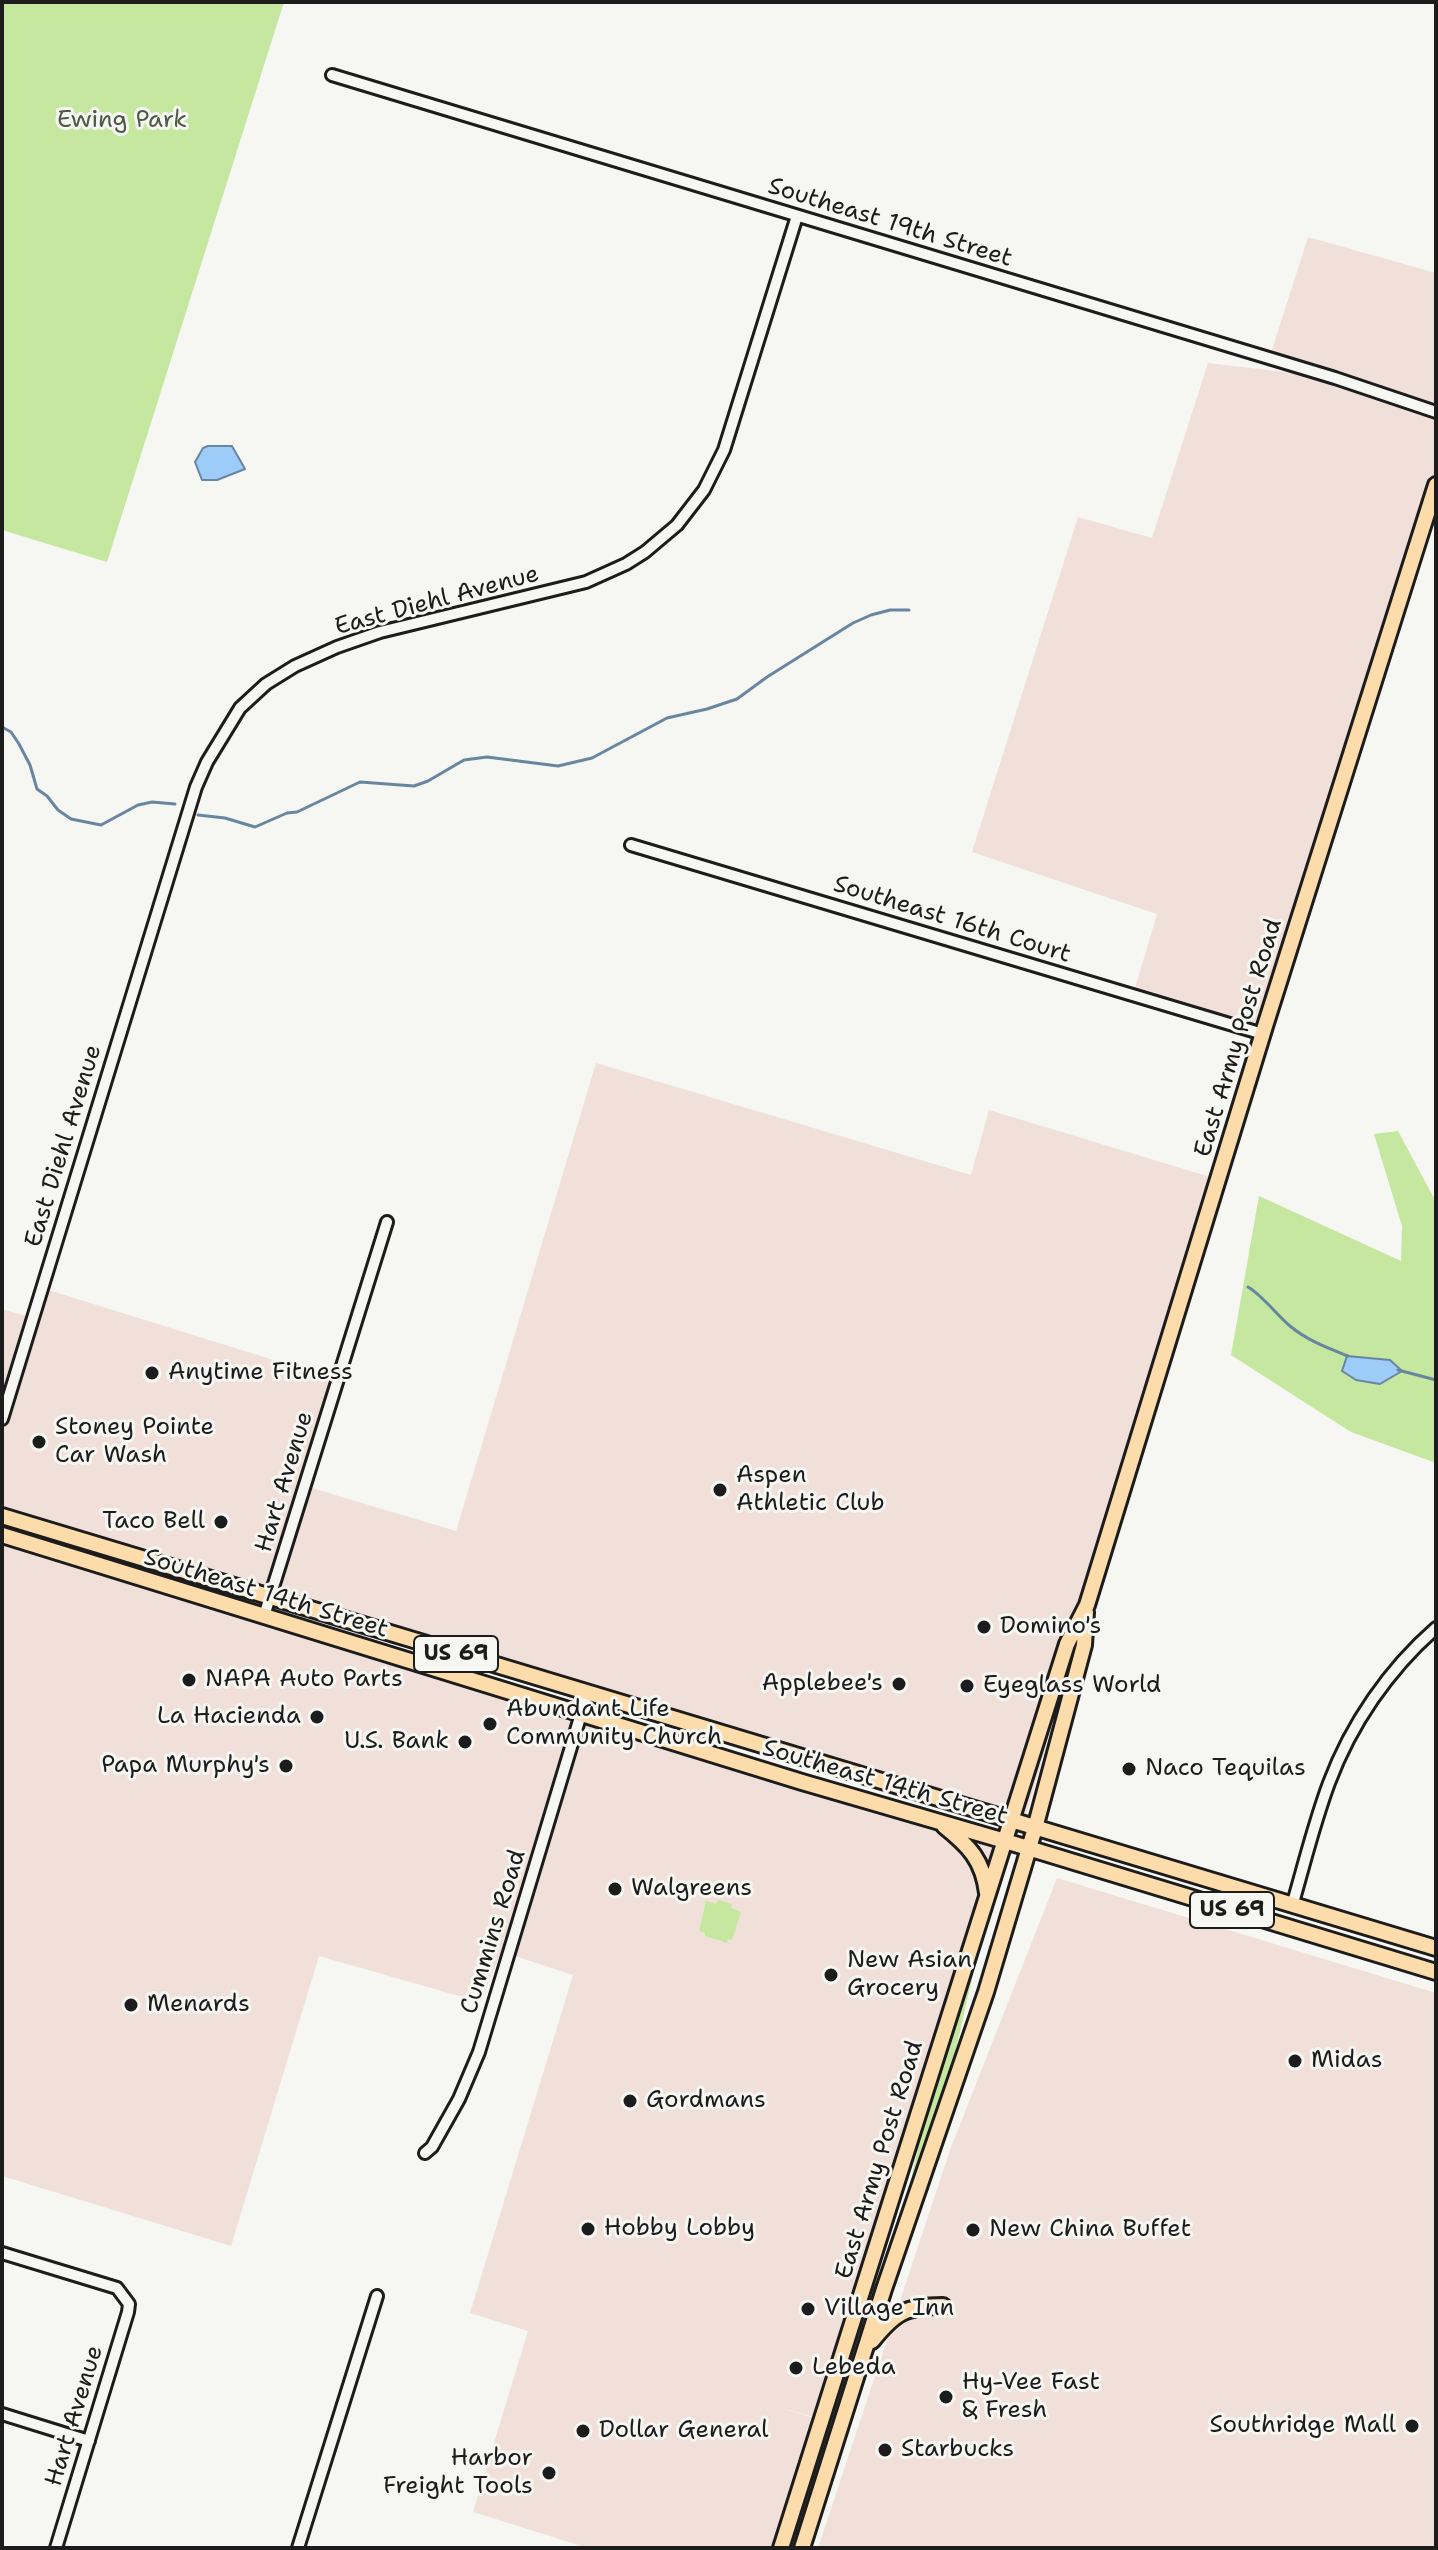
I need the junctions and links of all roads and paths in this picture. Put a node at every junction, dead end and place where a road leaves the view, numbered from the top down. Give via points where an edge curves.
1 (332, 75) dead end
2 (797, 216) junction
3 (1436, 412) edge
4 (1436, 485) edge
5 (631, 845) dead end
6 (1263, 1034) junction
7 (387, 1222) dead end
8 (2, 1419) edge
9 (2, 1516) edge
10 (2, 1535) edge
11 (270, 1597) junction
12 (1087, 1605) junction
13 (264, 1616) junction
14 (1436, 1628) edge
15 (587, 1694) junction
16 (581, 1714) junction
17 (1011, 1821) junction
18 (938, 1822) junction
19 (1035, 1828) junction
20 (1005, 1841) junction
21 (1029, 1848) junction
22 (987, 1897) junction
23 (1292, 1906) junction
24 (1436, 1948) edge
25 (1436, 1972) edge
26 (425, 2153) dead end
27 (2, 2253) edge
28 (377, 2296) dead end
29 (943, 2306) dead end
30 (865, 2351) junction
31 (2, 2414) edge
32 (89, 2441) junction
33 (800, 2488) junction
34 (56, 2548) edge
35 (298, 2548) edge
36 (781, 2548) edge
37 (793, 2548) edge
38 (802, 2548) edge

1 - 2 street, Southeast 19th Street
2 - 3 street, Southeast 19th Street
2 - 8 street, East Diehl Avenue via 724,450 704,490 663,538 626,564 586,582 337,647 266,684 231,720 196,787
4 - 6 main road, East Army Post Road
5 - 6 street, Southeast 16th Court
6 - 12 main road, East Army Post Road
7 - 11 street, Hart Avenue
9 - 11 main road, Southeast 14th Street / US 69
10 - 13 main road, Southeast 14th Street / US 69
11 - 13 street, Hart Avenue
11 - 15 main road, Southeast 14th Street / US 69
12 - 17 main road, East Army Post Road via 1067,1644
12 - 19 main road, East Army Post Road via 1084,1645
13 - 16 main road, Southeast 14th Street / US 69
14 - 23 street via 1396,1669 1346,1744 1322,1802
15 - 16 street, Cummins Road
15 - 17 main road, Southeast 14th Street / US 69
16 - 18 main road, Southeast 14th Street / US 69
16 - 26 street, Cummins Road via 479,2052 459,2099
17 - 19 main road, Southeast 14th Street / US 69
17 - 20 main road, East Army Post Road
18 - 20 main road, Southeast 14th Street / US 69
18 - 22 main road via 967,1844 981,1866
19 - 21 main road, East Army Post Road
19 - 23 main road, Southeast 14th Street / US 69
20 - 21 main road, Southeast 14th Street / US 69
20 - 22 main road, East Army Post Road
21 - 25 main road, Southeast 14th Street / US 69
21 - 30 main road, East Army Post Road
22 - 33 main road, East Army Post Road
23 - 24 main road, Southeast 14th Street / US 69
27 - 32 street, Hart Avenue via 117,2288 129,2304
28 - 35 street
29 - 30 main road via 898,2313
30 - 38 main road, East Army Post Road
31 - 32 street
32 - 34 street, Hart Avenue
33 - 36 main road, East Army Post Road
33 - 37 main road via 806,2502

